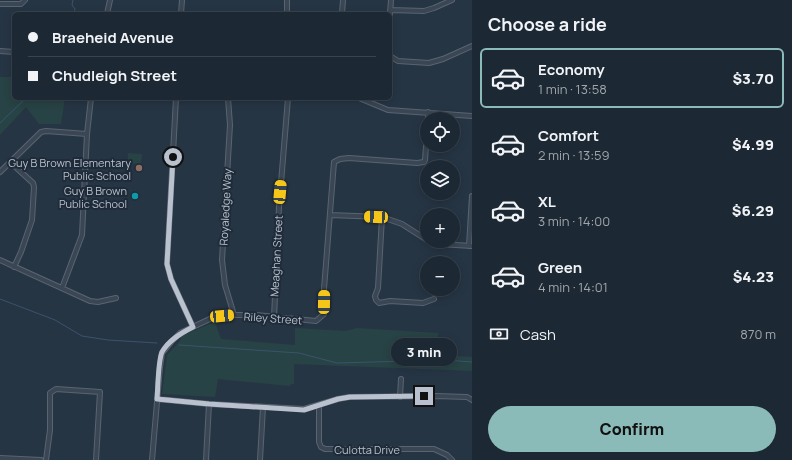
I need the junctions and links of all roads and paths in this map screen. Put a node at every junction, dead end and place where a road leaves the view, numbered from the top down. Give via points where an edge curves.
1 (25, 0) edge
2 (110, 0) edge
3 (182, 0) edge
4 (287, 0) edge
5 (343, 0) edge
6 (391, 0) edge
7 (452, 0) edge
8 (0, 4) edge
9 (107, 12) edge
10 (181, 12) edge
11 (287, 12) edge
12 (342, 12) edge
13 (390, 12) edge
14 (472, 46) edge
15 (0, 51) edge
16 (12, 52) edge
17 (392, 57) edge
18 (91, 100) edge
19 (176, 100) edge
20 (228, 100) edge
21 (288, 100) edge
22 (364, 100) edge
23 (428, 112) edge
24 (460, 115) edge
25 (472, 116) edge
26 (87, 134) junction
27 (426, 152) edge
28 (10, 162) junction
29 (0, 172) edge
30 (472, 196) edge
31 (330, 215) junction
32 (382, 217) junction
33 (420, 236) edge
34 (460, 245) edge
35 (470, 246) edge
36 (0, 260) edge
37 (14, 267) junction
38 (62, 288) junction
39 (116, 298) dead end
40 (434, 300) dead end
41 (234, 315) junction
42 (274, 318) junction
43 (193, 327) junction
44 (400, 379) dead end
45 (400, 397) junction
46 (157, 399) junction
47 (472, 400) edge
48 (209, 404) junction
49 (319, 406) junction
50 (263, 407) junction
51 (0, 458) edge
52 (41, 460) edge
53 (46, 460) edge
54 (96, 460) edge
55 (152, 460) edge
56 (206, 460) edge
57 (260, 460) edge
58 (452, 460) edge

1 - 8 street via 21,4
2 - 9 street
3 - 10 street
4 - 11 street
5 - 12 street
6 - 13 street
7 - 13 street via 424,11
14 - 17 street via 429,63 398,61
15 - 16 street
18 - 26 street
19 - 43 street via 167,264 171,279
20 - 41 street, Royaledge Way via 230,125 222,260 225,285
21 - 42 street, Meaghan Street via 279,207
22 - 23 street via 388,110
24 - 25 street
26 - 28 street via 41,132
26 - 38 street via 82,235
27 - 31 street, Riley Street via 424,162 417,163 349,158 334,162
28 - 29 street
28 - 37 street via 33,183 34,187 32,220
30 - 35 street
31 - 32 street
31 - 42 street, Riley Street via 324,314 316,321
32 - 33 street via 402,224
32 - 40 street via 376,300 379,303 423,303
34 - 35 street
36 - 37 street
37 - 38 street
38 - 39 street via 90,301
41 - 42 street, Riley Street
41 - 43 street, Riley Street via 214,317
43 - 46 street, Riley Street via 180,333 162,353
44 - 45 street
45 - 47 street via 467,397
45 - 49 street via 350,397
46 - 48 street
46 - 55 street, Riley Street
48 - 50 street
48 - 56 street
49 - 50 street via 304,410
49 - 58 street, Culotta Drive via 319,442 324,449 434,449
50 - 57 street
51 - 52 street
53 - 54 street via 50,430 50,393 56,389 100,392

